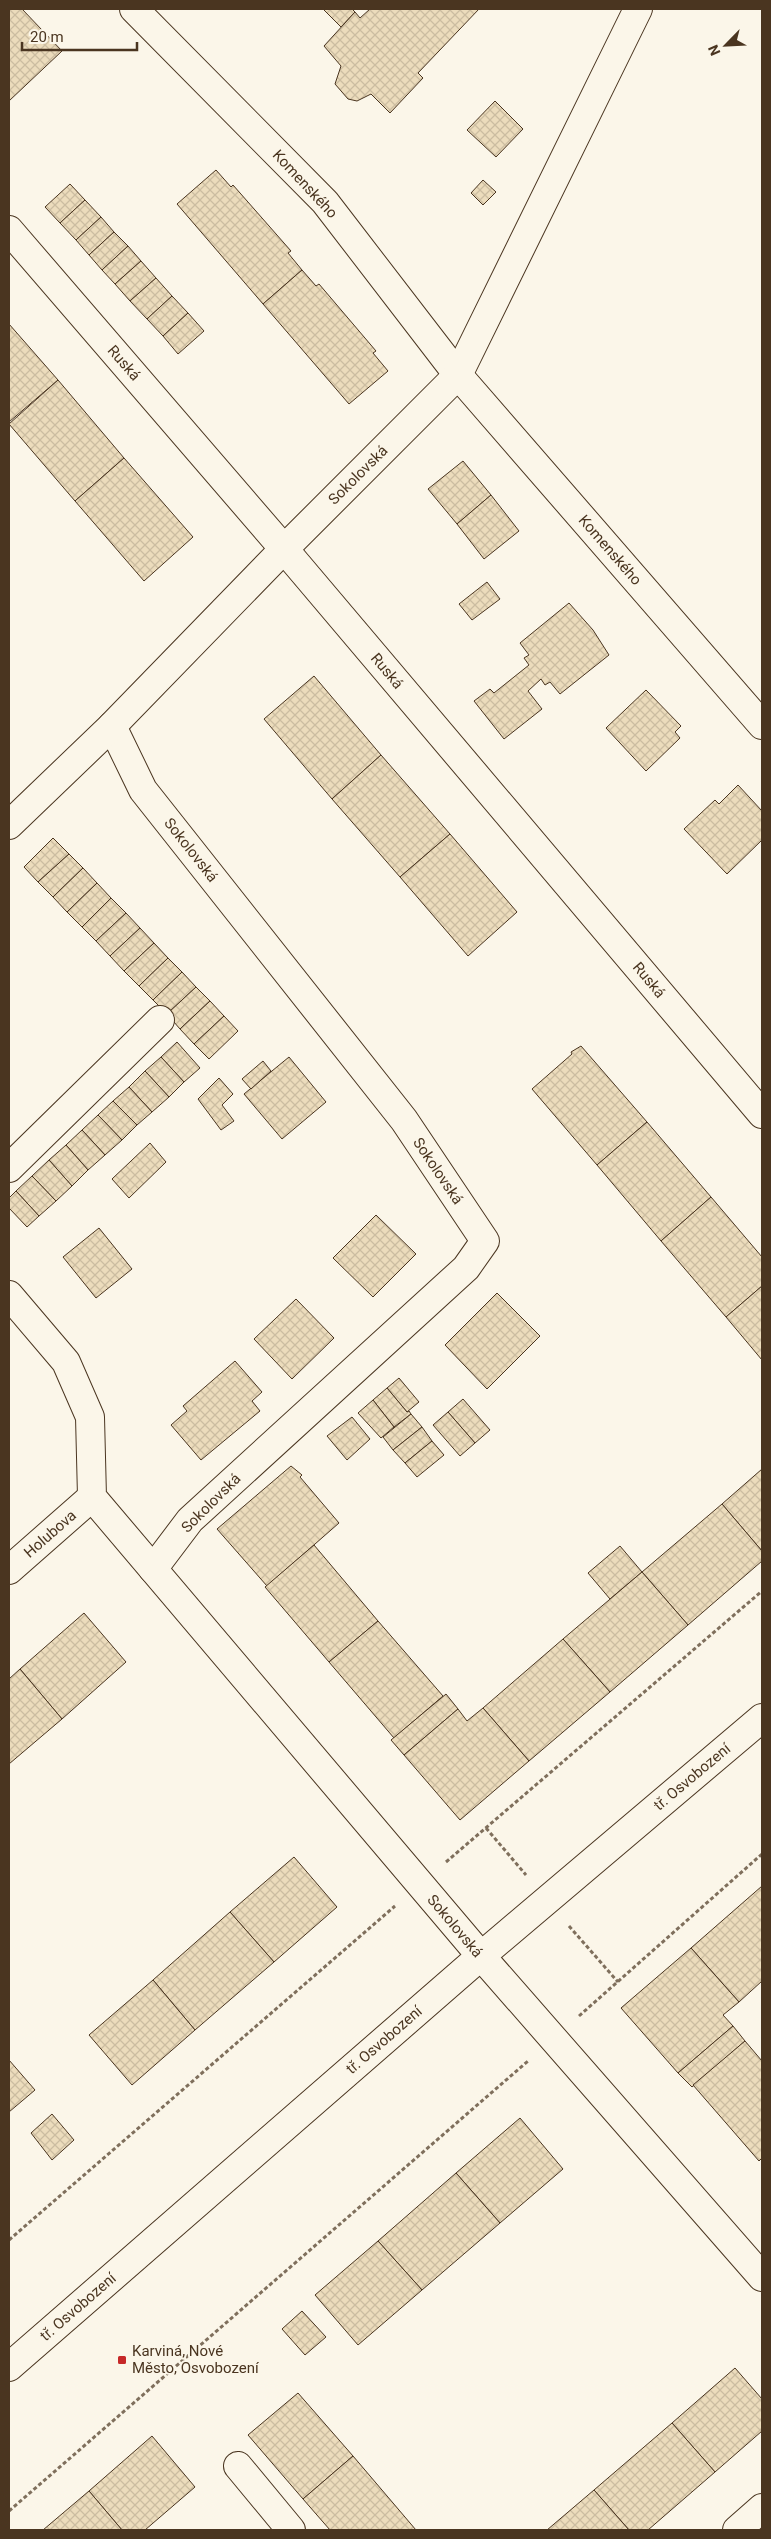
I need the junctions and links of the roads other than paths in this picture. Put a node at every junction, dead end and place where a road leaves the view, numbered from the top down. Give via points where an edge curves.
1 (134, 9) edge
2 (638, 9) edge
3 (9, 230) edge
4 (458, 375) junction
5 (284, 549) junction
6 (762, 725) edge
7 (112, 726) junction
8 (9, 825) edge
9 (160, 1020) dead end
10 (762, 1114) edge
11 (9, 1168) edge
12 (9, 1295) edge
13 (92, 1497) junction
14 (153, 1569) junction
15 (9, 1570) edge
16 (762, 1718) edge
17 (481, 1956) junction
18 (762, 2277) edge
19 (9, 2368) edge
20 (238, 2466) dead end
21 (762, 2508) edge
22 (291, 2530) edge
23 (737, 2530) edge

1 - 4 street, Komenského via 325,202
2 - 4 street
3 - 5 street, Ruská
4 - 5 street, Sokolovská
4 - 6 street, Komenského
5 - 7 street, Sokolovská
5 - 10 street, Ruská
7 - 8 street, Sokolovská
7 - 14 street, Sokolovská via 143,790 404,1120 486,1241 466,1268 190,1520
9 - 11 street
12 - 13 street via 66,1362 90,1417
13 - 14 street, Sokolovská
13 - 15 street, Holubova
14 - 17 street, Sokolovská
16 - 17 street, tř. Osvobození
17 - 18 street, Sokolovská
17 - 19 street, tř. Osvobození
20 - 22 street
21 - 23 street

